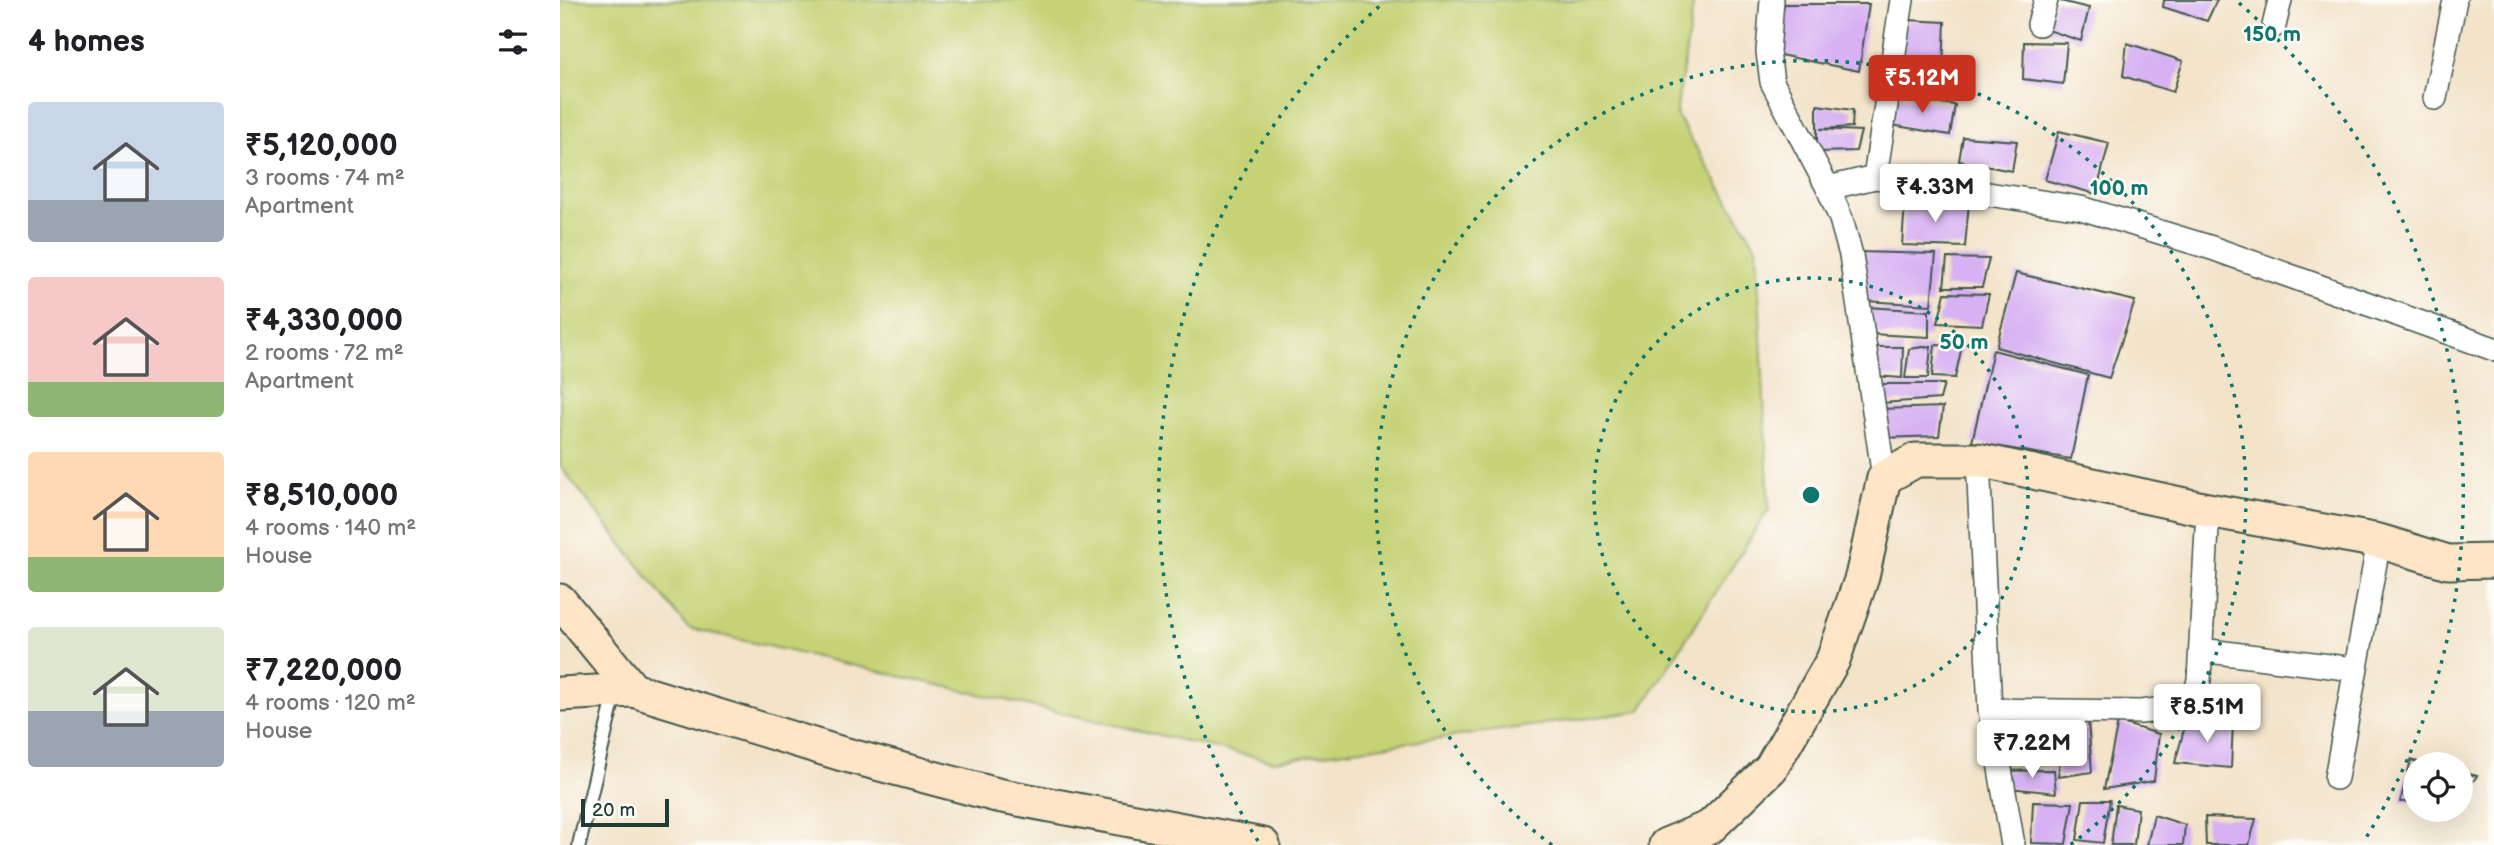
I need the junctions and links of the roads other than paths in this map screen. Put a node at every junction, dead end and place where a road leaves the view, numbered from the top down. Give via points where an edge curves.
1 (1772, 0) edge
2 (1902, 0) edge
3 (2046, 0) edge
4 (2280, 0) edge
5 (2455, 0) edge
6 (2039, 24) dead end
7 (2274, 26) dead end
8 (2435, 98) dead end
9 (1875, 177) junction
10 (1828, 188) junction
11 (2494, 349) edge
12 (1978, 460) junction
13 (1884, 478) junction
14 (2208, 510) junction
15 (2379, 541) junction
16 (2494, 561) edge
17 (560, 601) edge
18 (2201, 650) junction
19 (2354, 669) junction
20 (624, 690) junction
21 (560, 694) edge
22 (1990, 710) junction
23 (2336, 778) dead end
24 (1714, 836) edge
25 (579, 845) edge
26 (1263, 845) edge
27 (1666, 845) edge
28 (2013, 845) edge

1 - 10 street via 1768,52 1772,82
2 - 9 street
3 - 6 street
4 - 7 street
5 - 8 street
9 - 10 street
9 - 11 street via 2020,197 2138,223
10 - 13 street via 1851,255
12 - 13 main road via 1916,460
12 - 14 main road
12 - 22 street
13 - 24 main road via 1862,577 1833,660 1771,768
14 - 15 main road
14 - 18 street
15 - 16 main road via 2448,562
15 - 19 street
17 - 20 main road
18 - 19 street
18 - 22 street via 2199,680 2186,706 2141,712
19 - 23 street
20 - 21 main road
20 - 25 lane
20 - 26 main road via 998,795
22 - 28 street
24 - 27 main road

